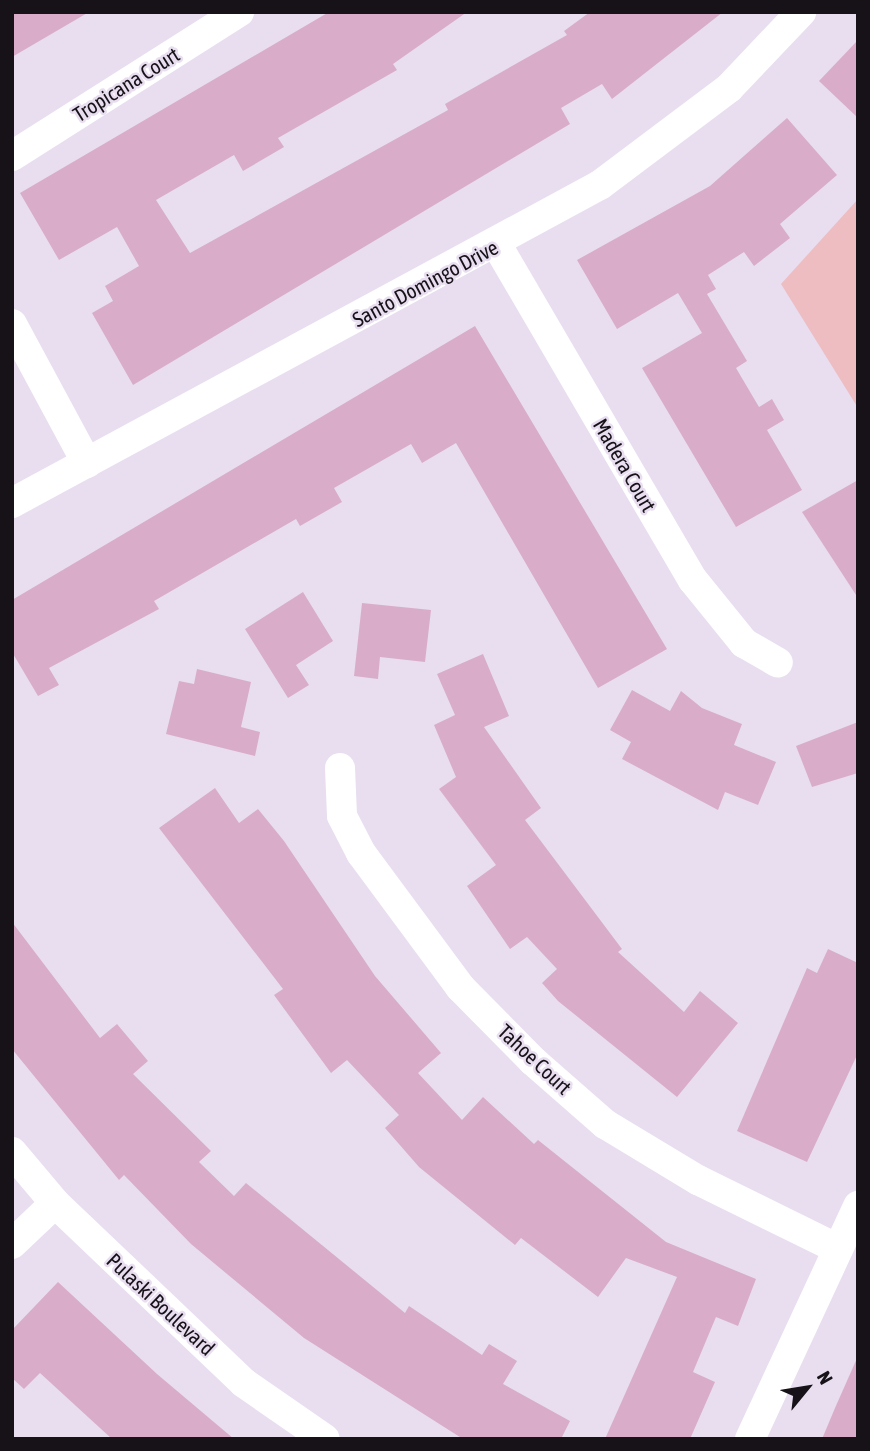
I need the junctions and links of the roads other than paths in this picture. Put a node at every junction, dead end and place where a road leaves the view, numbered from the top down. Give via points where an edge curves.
1 (239, 12) edge
2 (801, 12) edge
3 (12, 156) edge
4 (496, 245) junction
5 (12, 324) edge
6 (87, 463) junction
7 (12, 503) edge
8 (778, 663) dead end
9 (340, 768) dead end
10 (12, 1152) edge
11 (55, 1203) junction
12 (858, 1206) edge
13 (12, 1244) edge
14 (838, 1249) junction
15 (325, 1439) edge
16 (750, 1439) edge

1 - 3 street, Tropicana Court
2 - 4 street, Santo Domingo Drive via 729,88 650,151
4 - 6 street, Santo Domingo Drive
4 - 8 street, Madera Court via 693,580 744,643
5 - 6 street
6 - 7 street, Santo Domingo Drive
9 - 14 street, Tahoe Court via 342,816 361,853 460,987 533,1061 628,1138
10 - 11 street, Pulaski Boulevard
11 - 13 street
11 - 15 street, Pulaski Boulevard via 244,1382
12 - 14 street
14 - 16 street

